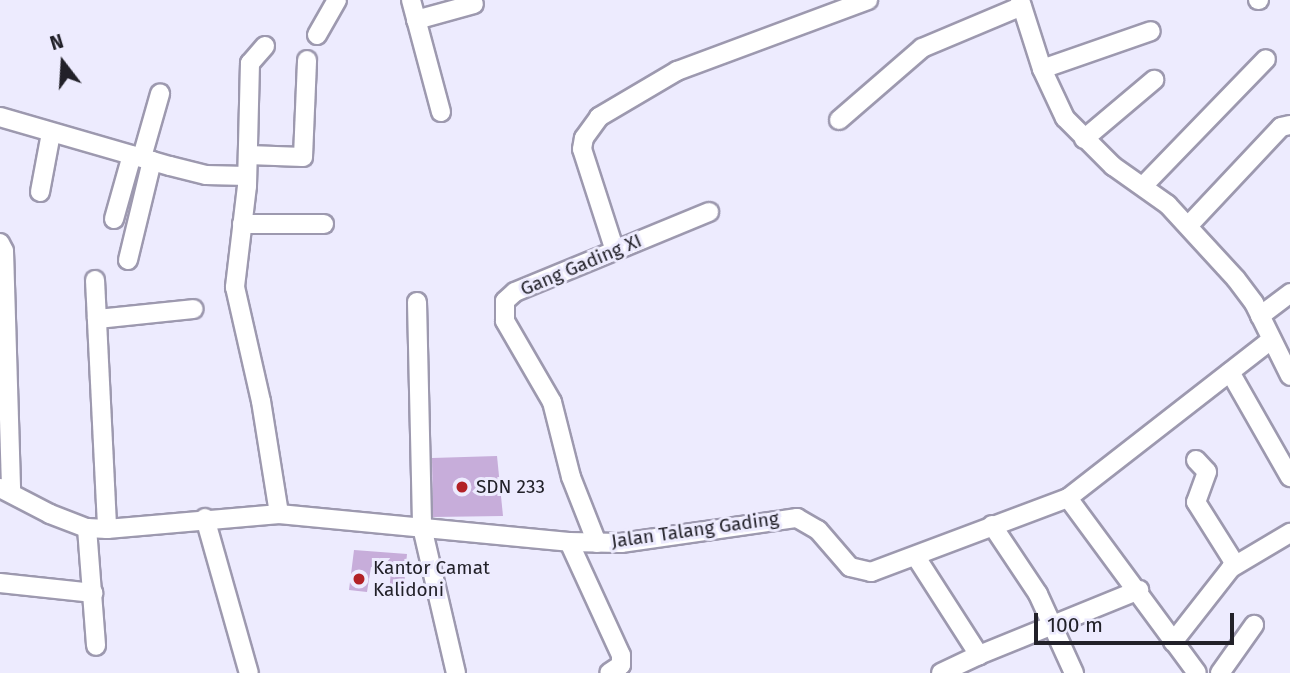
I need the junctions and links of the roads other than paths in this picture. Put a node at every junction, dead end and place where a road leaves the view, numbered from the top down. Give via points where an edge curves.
1 (337, 0) edge
2 (411, 0) edge
3 (868, 0) edge
4 (1021, 3) edge
5 (474, 4) dead end
6 (416, 20) junction
7 (1151, 31) dead end
8 (317, 35) dead end
9 (265, 46) dead end
10 (1266, 59) dead end
11 (307, 60) dead end
12 (1042, 69) junction
13 (1154, 80) dead end
14 (160, 94) dead end
15 (441, 112) dead end
16 (0, 117) edge
17 (839, 120) dead end
18 (1290, 125) edge
19 (51, 133) junction
20 (1084, 139) junction
21 (248, 155) junction
22 (142, 158) junction
23 (247, 176) junction
24 (1144, 185) junction
25 (40, 192) dead end
26 (709, 212) dead end
27 (114, 219) dead end
28 (242, 224) junction
29 (324, 224) dead end
30 (1189, 225) junction
31 (0, 243) edge
32 (615, 251) junction
33 (128, 260) dead end
34 (95, 280) dead end
35 (1289, 295) edge
36 (417, 302) dead end
37 (193, 309) dead end
38 (1260, 316) junction
39 (97, 319) junction
40 (1271, 340) junction
41 (1230, 372) junction
42 (1290, 376) edge
43 (1196, 460) dead end
44 (1290, 477) edge
45 (5, 489) edge
46 (1068, 498) junction
47 (279, 514) junction
48 (205, 518) junction
49 (992, 525) junction
50 (422, 527) junction
51 (87, 528) junction
52 (107, 529) junction
53 (1290, 533) edge
54 (569, 542) junction
55 (597, 543) junction
56 (916, 557) junction
57 (1235, 564) junction
58 (0, 583) edge
59 (1139, 590) junction
60 (93, 593) junction
61 (1254, 625) dead end
62 (1055, 627) junction
63 (1176, 638) junction
64 (96, 646) dead end
65 (979, 655) junction
66 (249, 673) edge
67 (456, 673) edge
68 (609, 673) edge
69 (941, 673) edge
70 (1074, 673) edge
71 (1197, 673) edge
72 (1220, 673) edge

1 - 8 street
2 - 6 street
3 - 32 street via 677,71 599,117 582,149
4 - 12 street
4 - 17 street via 922,48
5 - 6 street
6 - 15 street
7 - 12 street
9 - 21 street via 250,63
10 - 24 street
11 - 21 street via 303,157
12 - 20 street via 1058,107
13 - 20 street
14 - 22 street
16 - 19 street
18 - 30 street via 1281,127
19 - 22 street
19 - 25 street
20 - 24 street
21 - 23 street
22 - 23 street via 206,175
22 - 27 street
22 - 33 street
23 - 28 street
24 - 30 street
26 - 32 street, Gang Gading XI
28 - 29 street
28 - 47 street via 235,287 261,401
30 - 38 street via 1246,290
31 - 45 street via 4,251
32 - 55 street, Gang Gading XI via 515,292 503,306 505,321 552,402 571,477
34 - 39 street
35 - 38 street
36 - 50 street
37 - 39 street
38 - 40 street
39 - 52 street
40 - 41 street, Jalan Talang Gading
40 - 42 street
41 - 44 street
41 - 46 street, Jalan Talang Gading
43 - 57 street via 1207,472 1196,502
45 - 51 street, Jalan Talang Gading
46 - 49 street, Jalan Talang Gading
46 - 59 street
47 - 48 street, Jalan Talang Gading
47 - 50 street, Jalan Talang Gading
48 - 52 street, Jalan Talang Gading
48 - 66 street
49 - 56 street, Jalan Talang Gading
49 - 62 street
50 - 54 street, Jalan Talang Gading
50 - 67 street
51 - 52 street, Jalan Talang Gading
51 - 60 street
53 - 57 street
54 - 55 street, Jalan Talang Gading
54 - 68 street via 621,655 621,665
55 - 56 street, Jalan Talang Gading via 667,538 789,517 810,523 856,571 871,572
56 - 65 street
57 - 63 street
58 - 60 street
59 - 62 street
59 - 63 street
60 - 64 street
61 - 72 street
62 - 65 street
62 - 70 street
63 - 71 street
65 - 69 street

